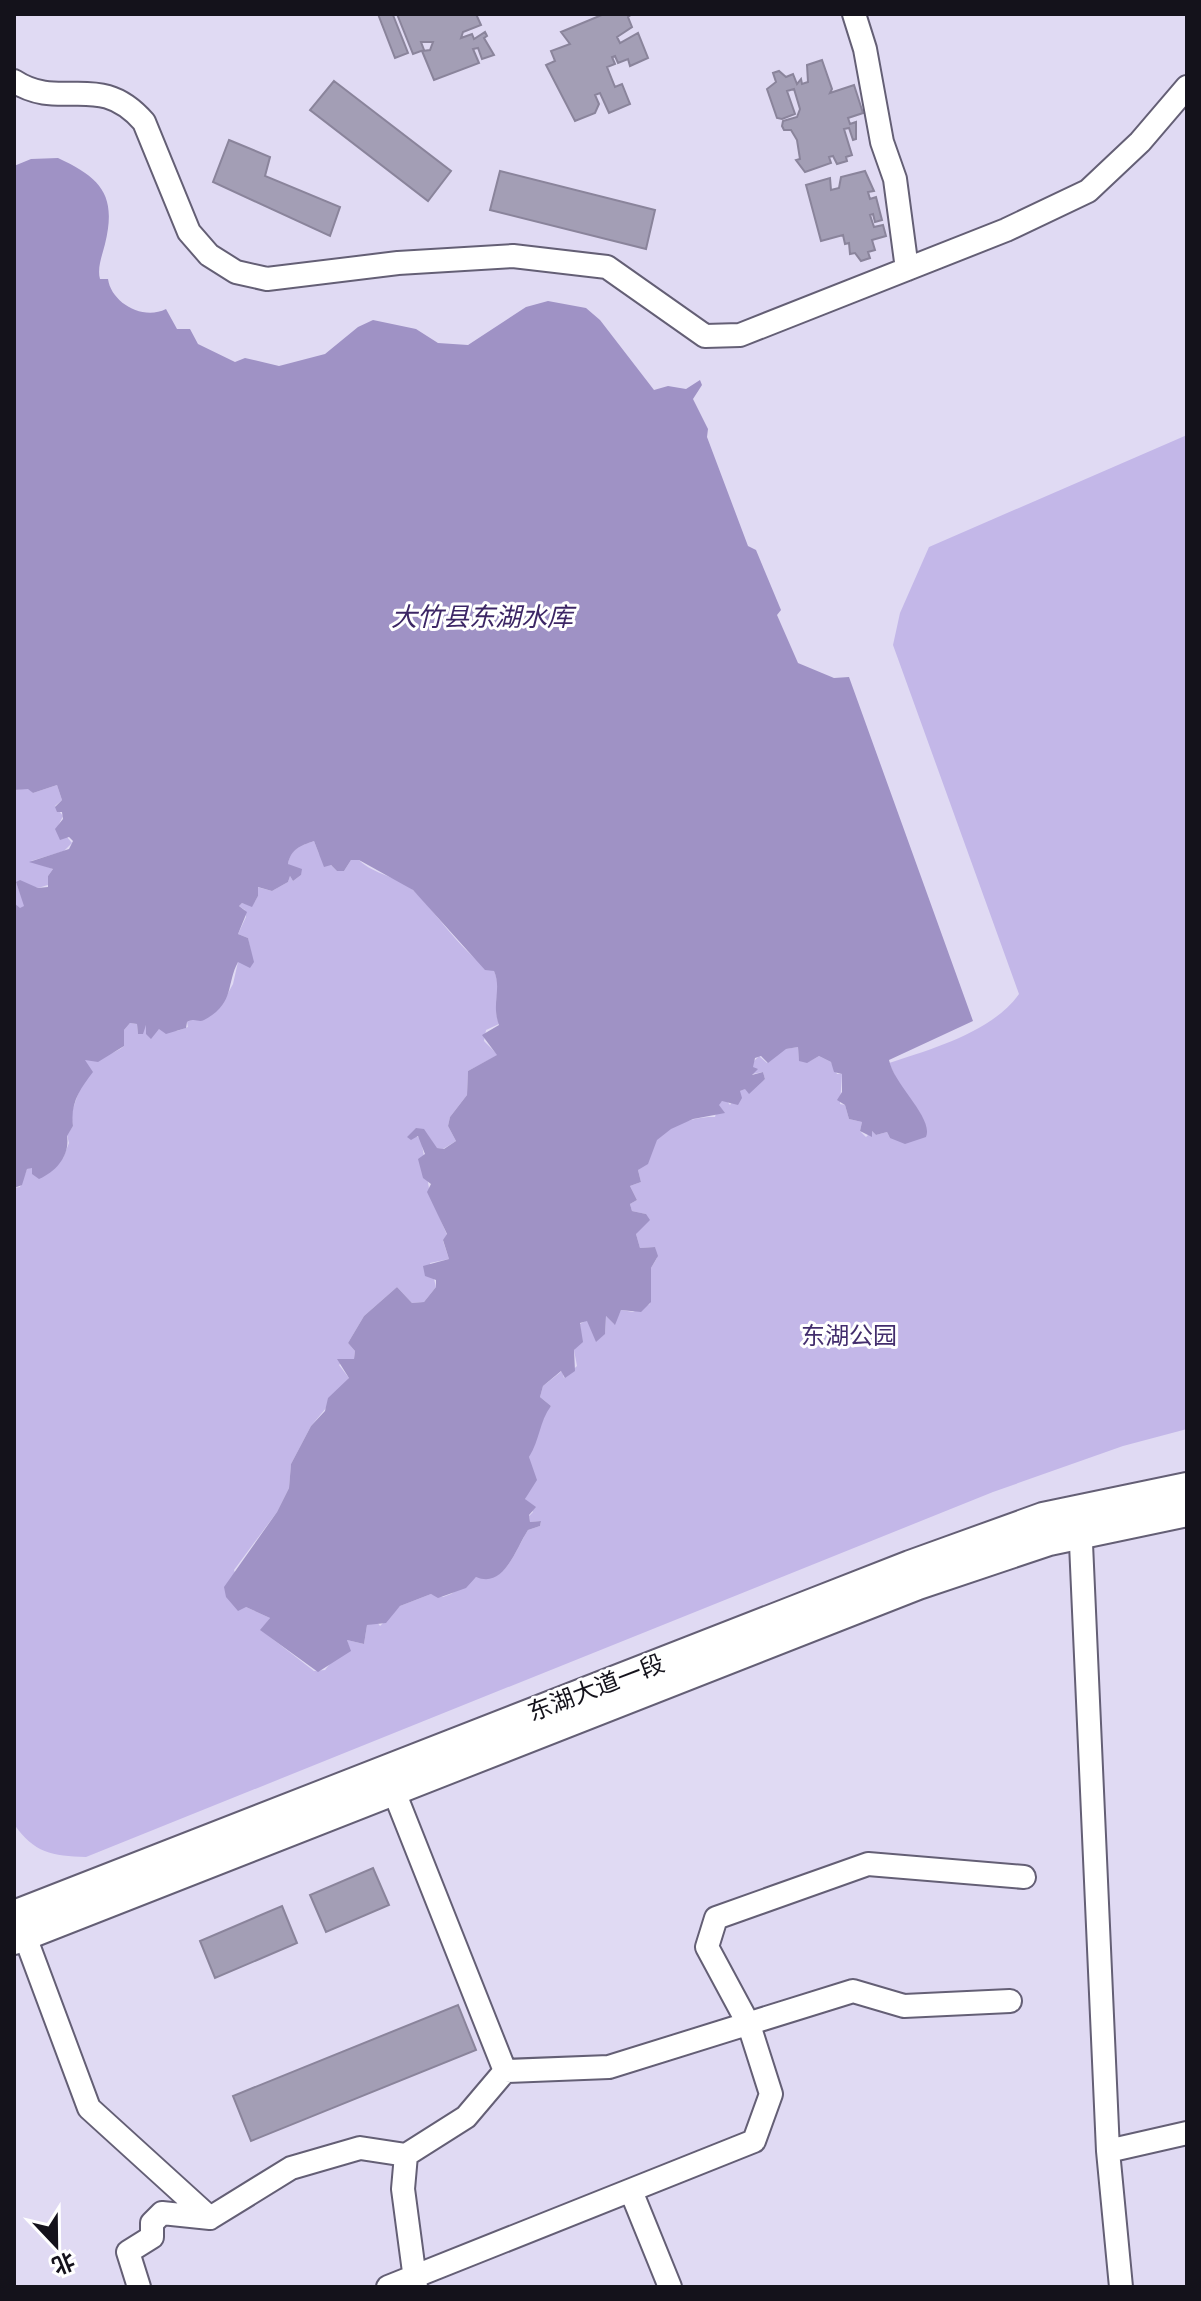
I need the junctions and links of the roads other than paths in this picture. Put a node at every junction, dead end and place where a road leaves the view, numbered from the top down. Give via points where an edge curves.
1 (854, 14) edge
2 (14, 81) edge
3 (1187, 87) edge
4 (907, 269) junction
5 (1187, 1487) edge
6 (1187, 1512) edge
7 (1080, 1522) junction
8 (389, 1780) junction
9 (1024, 1877) dead end
10 (17, 1922) edge
11 (1010, 2001) dead end
12 (749, 2025) junction
13 (505, 2071) junction
14 (1187, 2133) edge
15 (1108, 2151) junction
16 (406, 2155) junction
17 (631, 2191) junction
18 (210, 2218) junction
19 (415, 2282) edge
20 (1116, 2286) edge
21 (139, 2287) edge
22 (388, 2287) edge
23 (670, 2287) edge

1 - 4 street via 895,179
2 - 4 street via 49,94 95,92 131,107 144,122 189,232 209,255 236,272 267,279 513,256 607,267 705,336 740,335
3 - 4 street via 1088,191
5 - 7 main road, 东湖大道一段
6 - 7 main road, 东湖大道一段
7 - 8 main road, 东湖大道一段 via 1043,1517 910,1565
7 - 15 street
8 - 10 main road, 东湖大道一段
8 - 13 street
9 - 12 street via 868,1864 716,1918 707,1947
10 - 18 street via 89,2108
11 - 12 street via 904,2006 853,1991
12 - 13 street via 609,2067
12 - 17 street via 771,2094 754,2141
13 - 16 street via 466,2117
14 - 15 street
15 - 20 street
16 - 18 street via 360,2148 291,2168
16 - 19 street via 403,2189
17 - 19 street
17 - 23 street
18 - 21 street via 162,2213 152,2223 152,2237 128,2252
19 - 22 street

